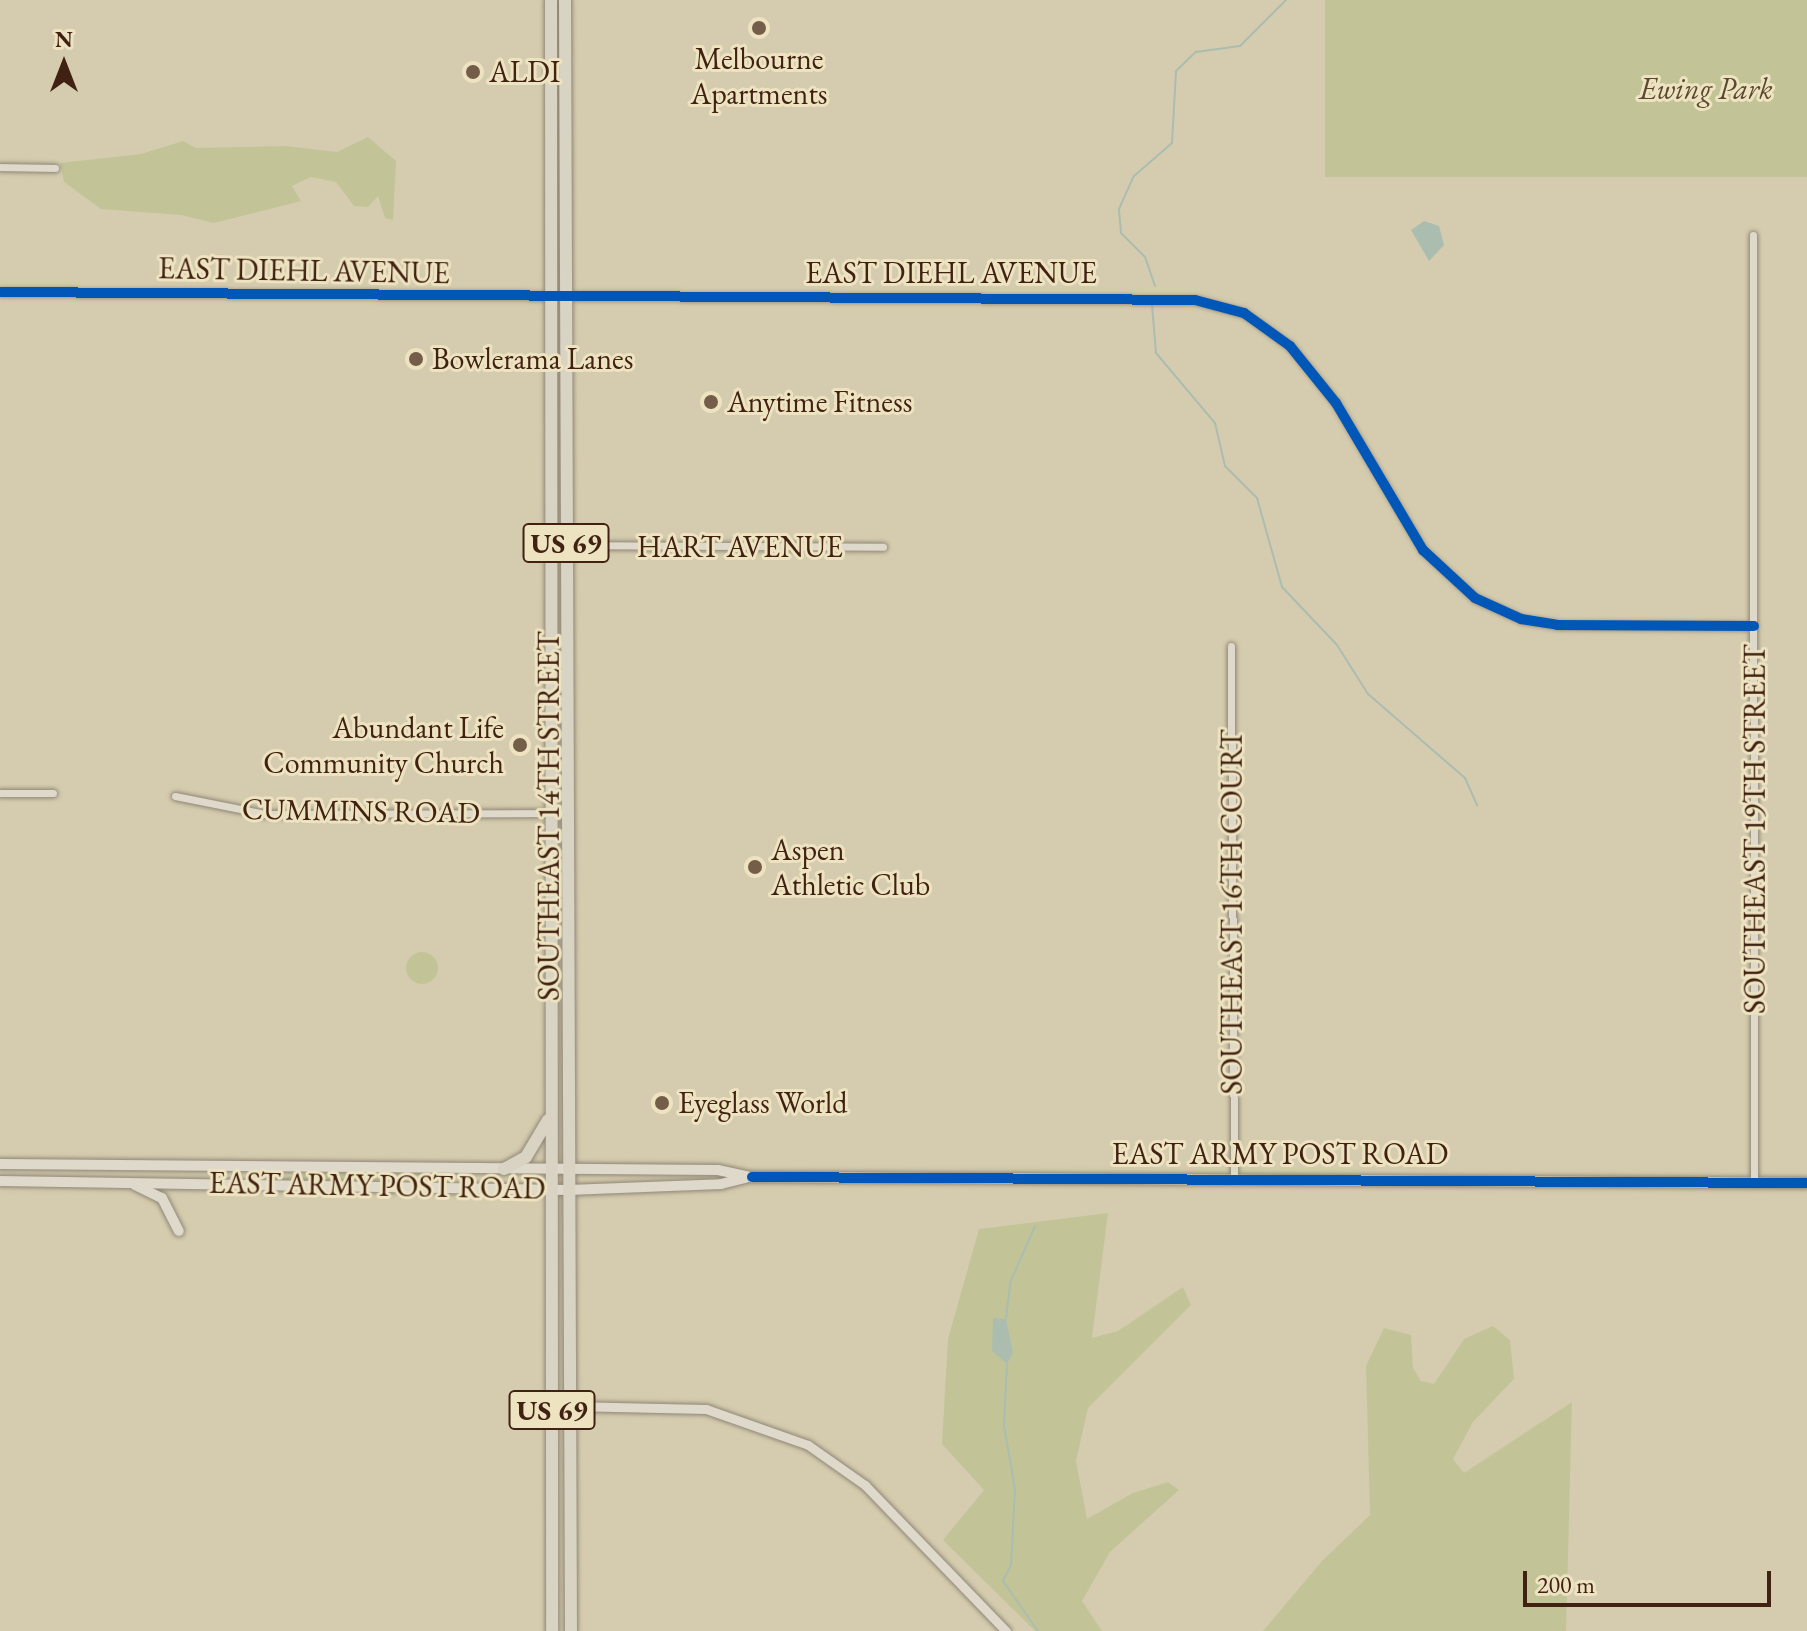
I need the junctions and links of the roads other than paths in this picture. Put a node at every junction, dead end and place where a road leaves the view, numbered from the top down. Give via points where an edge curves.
1 (551, 0) edge
2 (565, 0) edge
3 (0, 167) edge
4 (55, 168) dead end
5 (1753, 235) dead end
6 (0, 292) edge
7 (551, 297) junction
8 (565, 297) junction
9 (550, 545) junction
10 (566, 546) junction
11 (883, 547) dead end
12 (1754, 626) junction
13 (1231, 646) dead end
14 (0, 793) edge
15 (53, 793) dead end
16 (175, 796) dead end
17 (549, 813) junction
18 (567, 813) junction
19 (551, 1113) junction
20 (1, 1166) edge
21 (504, 1169) junction
22 (568, 1169) junction
23 (551, 1170) junction
24 (752, 1177) junction
25 (1234, 1178) junction
26 (0, 1181) edge
27 (125, 1182) junction
28 (1754, 1183) junction
29 (1807, 1183) edge
30 (551, 1189) junction
31 (568, 1190) junction
32 (179, 1231) dead end
33 (569, 1406) junction
34 (552, 1631) edge
35 (571, 1631) edge
36 (1006, 1631) edge

1 - 7 main road, SOUTHEAST 14TH STREET / US 69
2 - 8 main road, SOUTHEAST 14TH STREET / US 69
3 - 4 street
5 - 12 street, SOUTHEAST 19TH STREET
6 - 7 street, EAST DIEHL AVENUE
7 - 8 street, EAST DIEHL AVENUE
7 - 9 main road, SOUTHEAST 14TH STREET / US 69
8 - 10 main road, SOUTHEAST 14TH STREET / US 69
8 - 12 street, EAST DIEHL AVENUE via 1173,298 1232,309 1269,328 1314,373 1423,550 1475,598 1521,619 1557,625
9 - 10 street, HART AVENUE
9 - 17 main road, SOUTHEAST 14TH STREET / US 69
10 - 11 street, HART AVENUE
10 - 18 main road, SOUTHEAST 14TH STREET / US 69
12 - 28 street, SOUTHEAST 19TH STREET
13 - 25 street, SOUTHEAST 16TH COURT
14 - 15 street
16 - 17 street, CUMMINS ROAD via 265,814
17 - 18 street, CUMMINS ROAD
17 - 19 main road, SOUTHEAST 14TH STREET / US 69
18 - 22 main road, SOUTHEAST 14TH STREET / US 69
19 - 21 main road via 540,1141 526,1157
19 - 23 main road, SOUTHEAST 14TH STREET / US 69
20 - 21 main road, EAST ARMY POST ROAD
21 - 23 main road, EAST ARMY POST ROAD
22 - 23 main road, EAST ARMY POST ROAD
22 - 24 main road, EAST ARMY POST ROAD via 718,1170
22 - 31 main road, SOUTHEAST 14TH STREET / US 69
23 - 30 main road, SOUTHEAST 14TH STREET / US 69
24 - 25 main road, EAST ARMY POST ROAD
24 - 31 main road, EAST ARMY POST ROAD via 721,1184
25 - 28 main road, EAST ARMY POST ROAD
26 - 27 main road, EAST ARMY POST ROAD
27 - 30 main road, EAST ARMY POST ROAD
27 - 32 main road via 162,1198
28 - 29 main road, EAST ARMY POST ROAD
30 - 31 main road, EAST ARMY POST ROAD
30 - 34 main road, SOUTHEAST 14TH STREET / US 69
31 - 33 main road, SOUTHEAST 14TH STREET / US 69
33 - 35 main road, SOUTHEAST 14TH STREET / US 69
33 - 36 street via 706,1409 808,1445 865,1485

